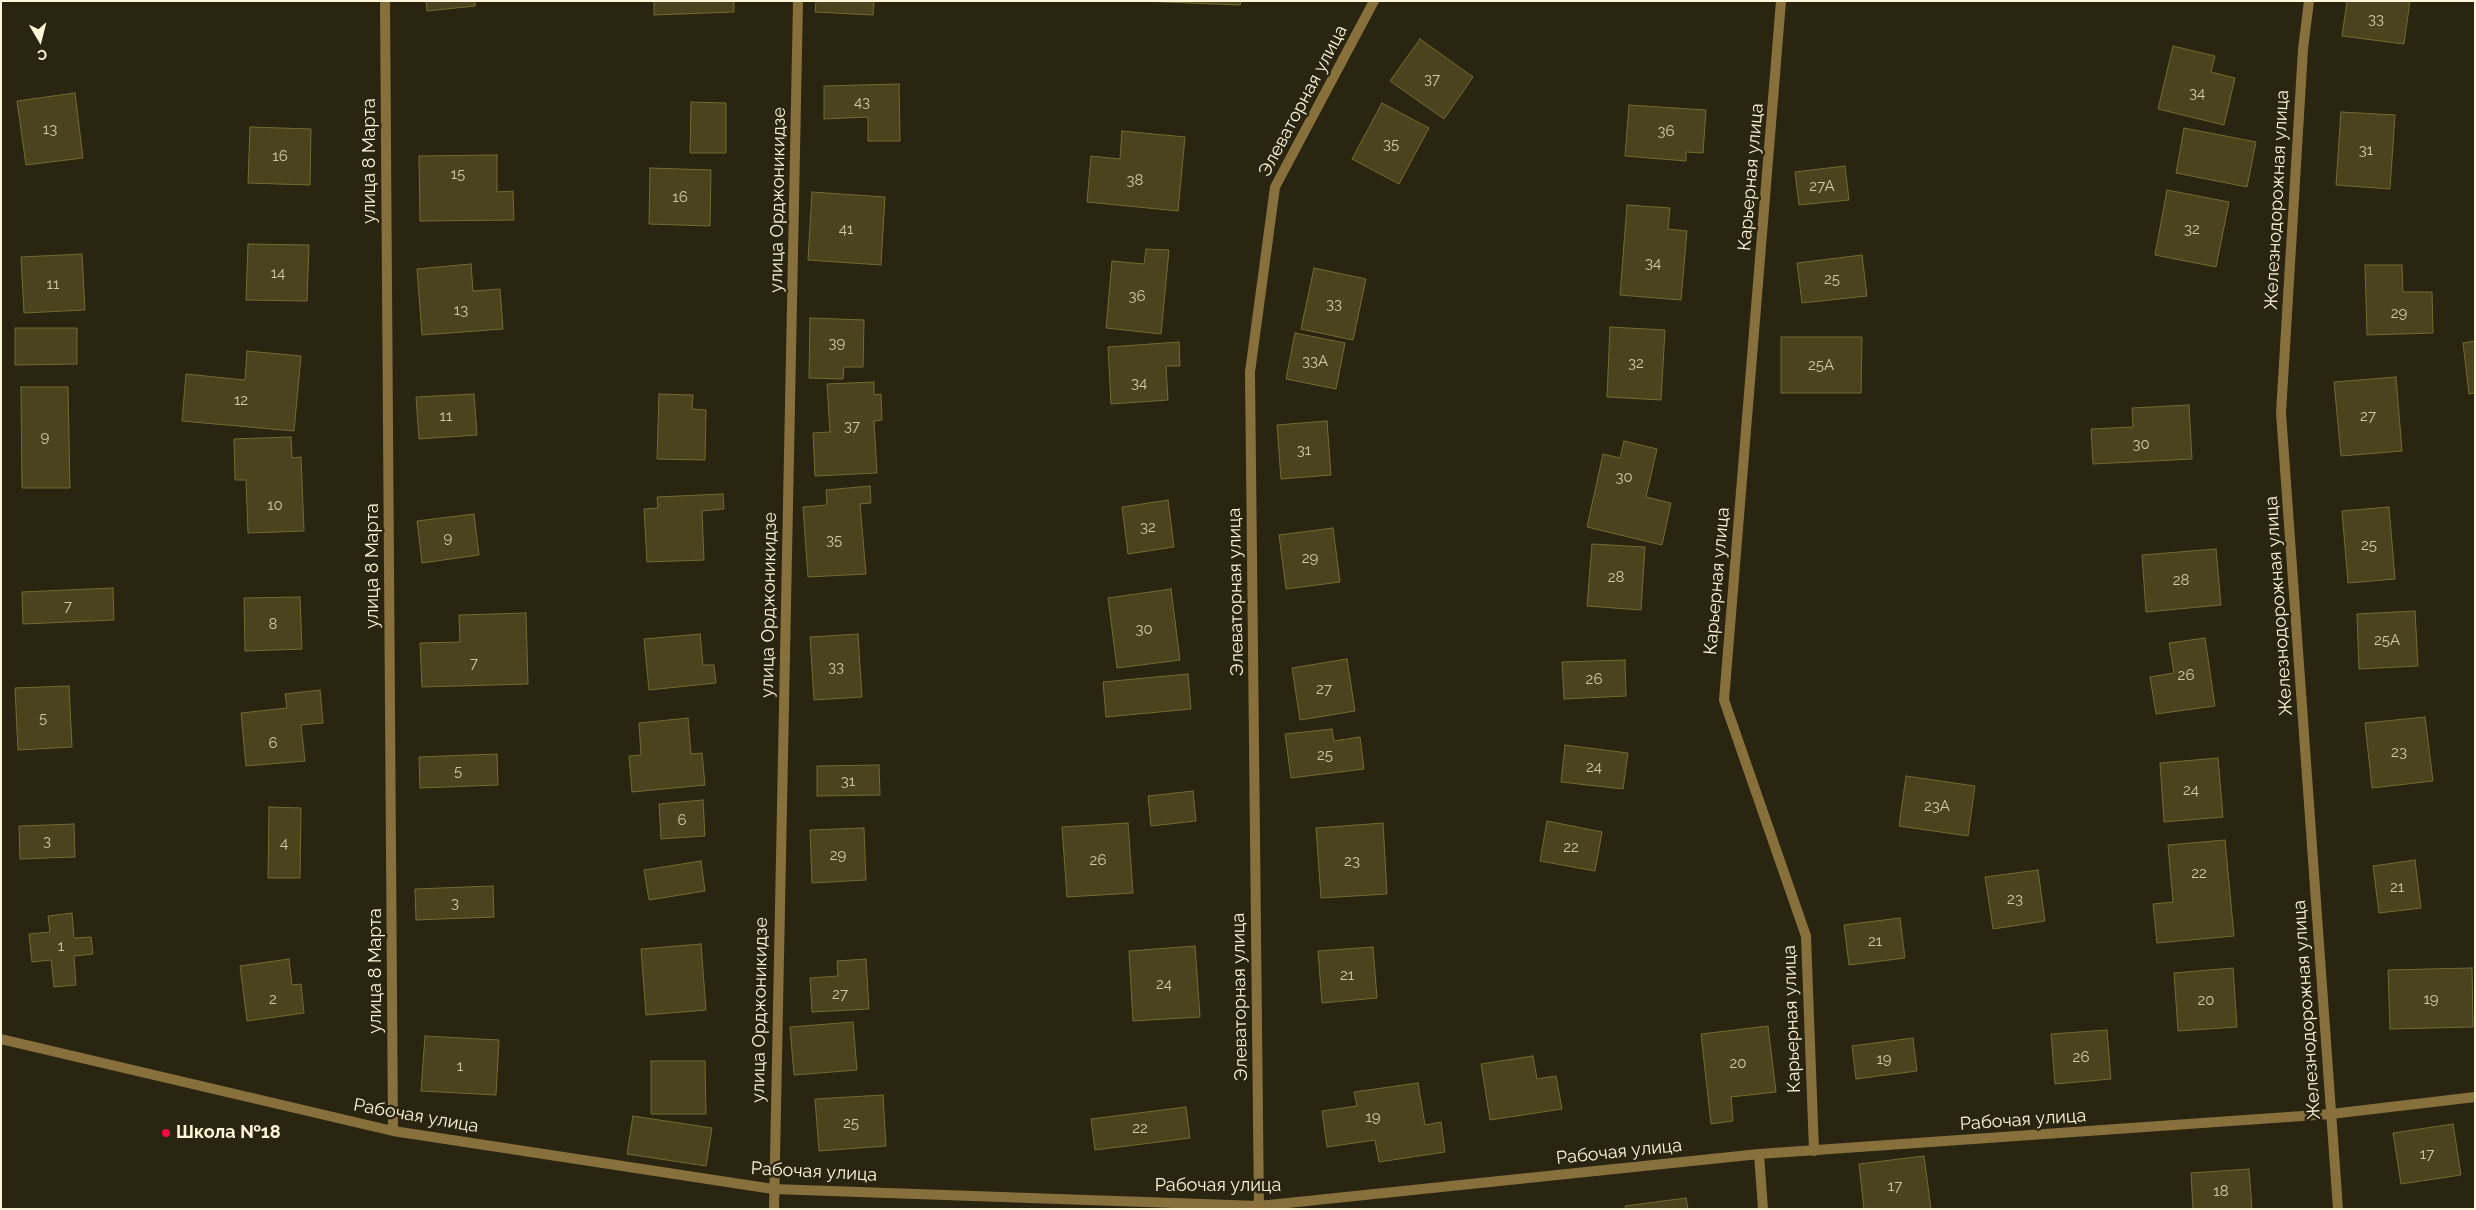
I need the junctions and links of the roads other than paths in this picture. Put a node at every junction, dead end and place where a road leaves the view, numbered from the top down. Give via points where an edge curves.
1 (385, 1) edge
2 (798, 1) edge
3 (1374, 1) edge
4 (1781, 1) edge
5 (2309, 1) edge
6 (1, 1039) edge
7 (2475, 1096) edge
8 (2330, 1114) junction
9 (393, 1131) junction
10 (1814, 1151) junction
11 (1759, 1154) junction
12 (773, 1189) junction
13 (1259, 1207) edge
14 (774, 1209) edge
15 (1763, 1209) edge
16 (2338, 1209) edge

1 - 9 street, улица 8 Марта
2 - 12 street, улица Орджоникидзе
3 - 13 street, Элеваторная улица via 1274,187 1250,372
4 - 10 street, Карьерная улица via 1724,700 1806,936
5 - 8 street, Железнодорожная улица via 2303,49 2281,413
6 - 9 street, Рабочая улица
7 - 8 street, Рабочая улица
8 - 10 street, Рабочая улица
8 - 16 street, Железнодорожная улица
9 - 12 street, Рабочая улица
10 - 11 street, Рабочая улица
11 - 13 street, Рабочая улица
11 - 15 street
12 - 13 street, Рабочая улица
12 - 14 street, улица Орджоникидзе

